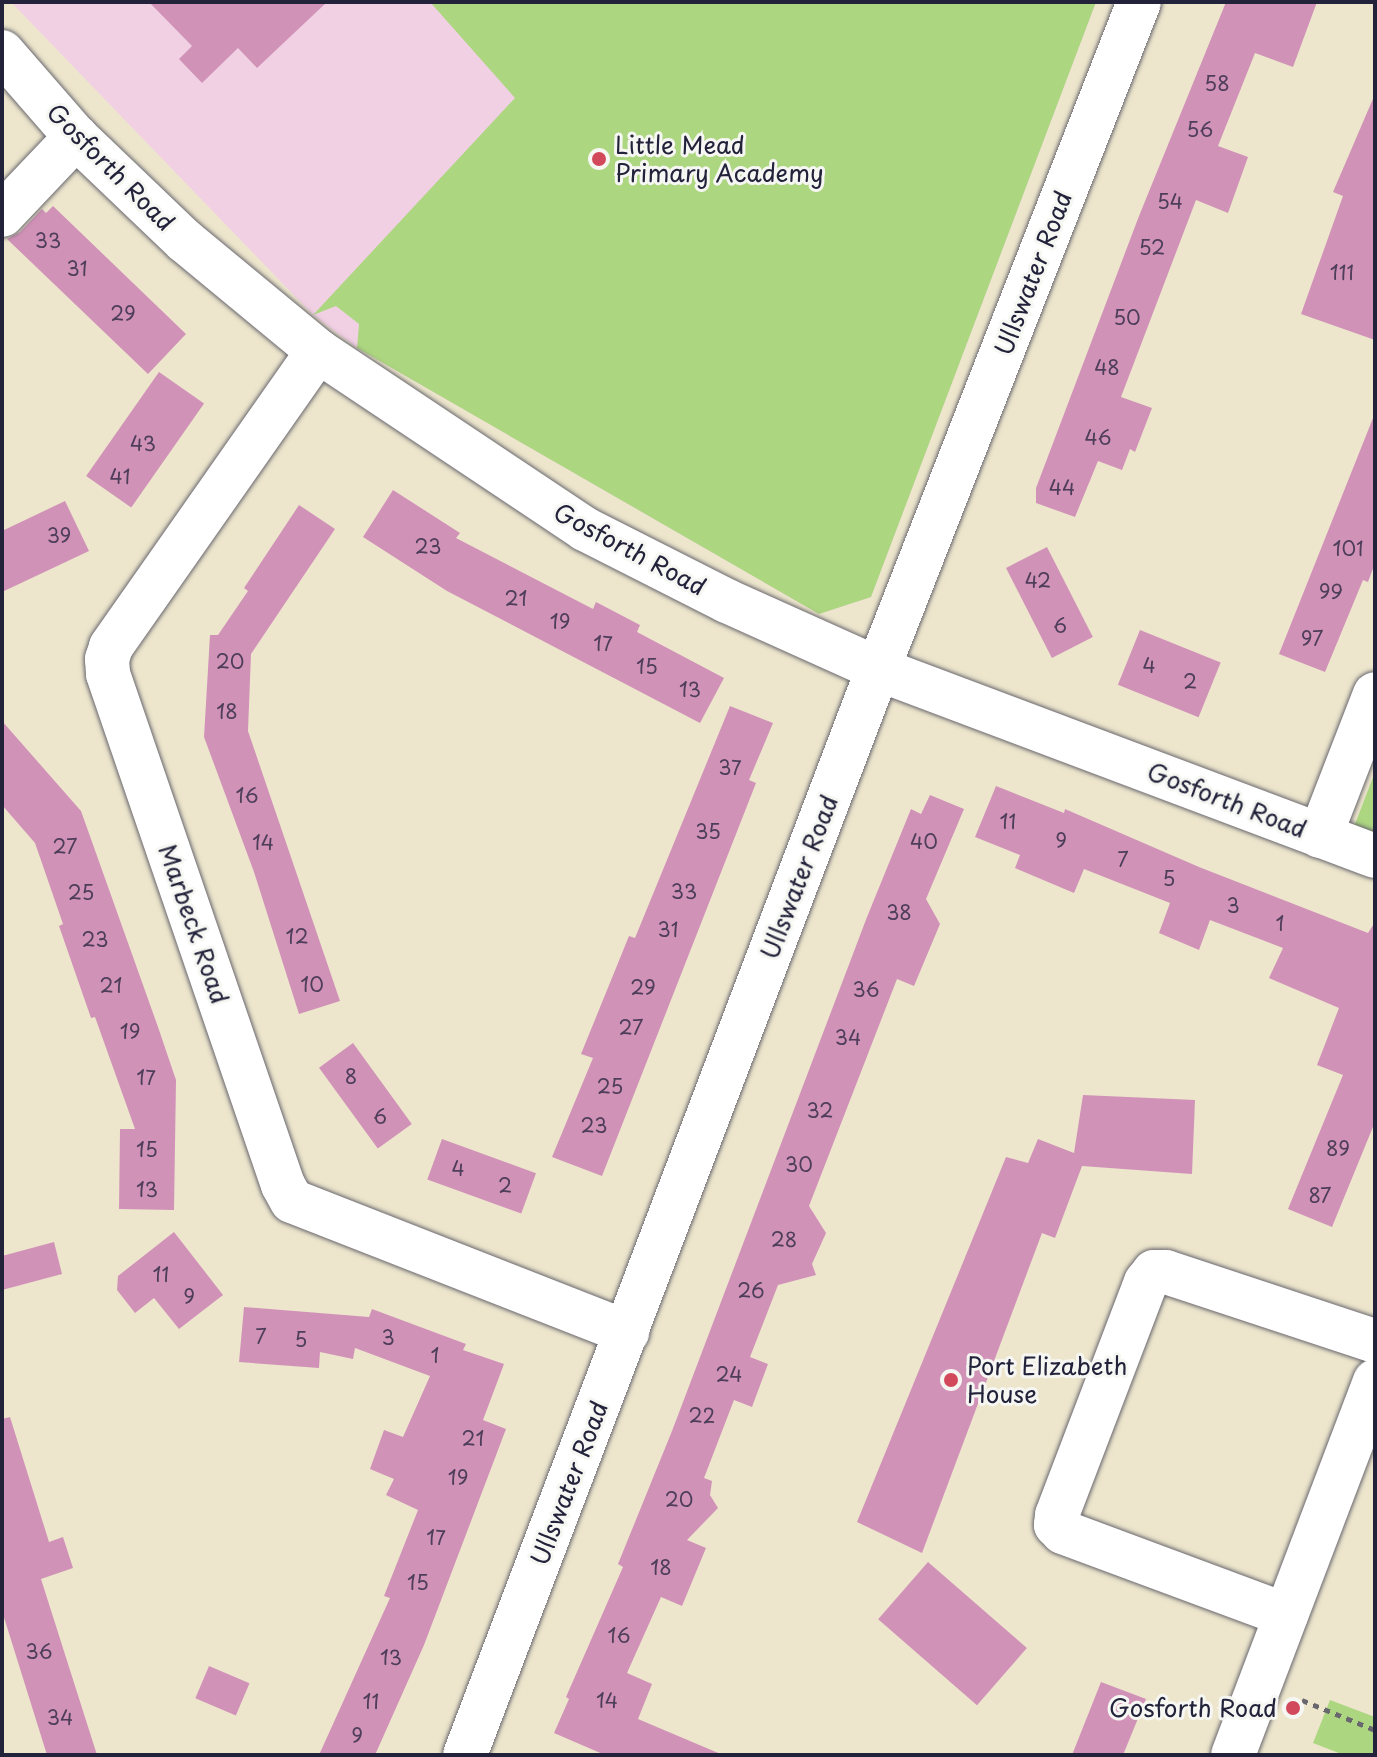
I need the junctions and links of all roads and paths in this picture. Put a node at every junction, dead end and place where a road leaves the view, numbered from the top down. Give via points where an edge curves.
1 (1139, 2) edge
2 (2, 52) edge
3 (76, 137) junction
4 (2, 215) edge
5 (318, 351) junction
6 (878, 669) junction
7 (1375, 694) edge
8 (1320, 836) junction
9 (1375, 856) edge
10 (627, 1332) junction
11 (1375, 1341) edge
12 (1375, 1381) edge
13 (1286, 1615) junction
14 (1260, 1684) junction
15 (1375, 1730) edge
16 (465, 1755) edge
17 (1233, 1755) edge

1 - 6 street, Ullswater Road
2 - 3 street, Gosforth Road
3 - 4 street
3 - 5 street, Gosforth Road via 185,241
5 - 6 street, Gosforth Road via 585,529
5 - 10 street, Marbeck Road via 111,647 108,674 292,1201
6 - 8 street, Gosforth Road
6 - 10 street, Ullswater Road
7 - 8 street
8 - 9 street, Gosforth Road
10 - 16 street, Ullswater Road
11 - 13 street via 1154,1272 1057,1515 1056,1525 1063,1532
12 - 13 street
13 - 14 street
14 - 15 path
14 - 17 street

